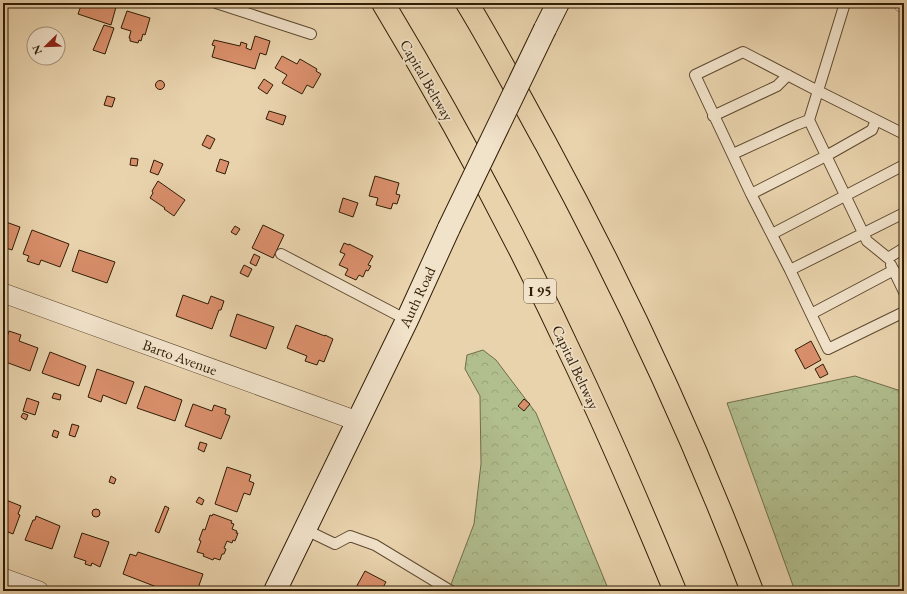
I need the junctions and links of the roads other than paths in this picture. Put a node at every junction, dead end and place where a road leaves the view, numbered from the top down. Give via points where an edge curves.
1 (216, 3) edge
2 (383, 3) edge
3 (467, 3) edge
4 (558, 3) edge
5 (845, 3) edge
6 (310, 34) dead end
7 (788, 75) junction
8 (818, 91) junction
9 (713, 116) junction
10 (810, 120) junction
11 (876, 120) junction
12 (904, 134) edge
13 (733, 154) junction
14 (826, 156) junction
15 (904, 166) edge
16 (751, 194) junction
17 (845, 196) junction
18 (904, 214) edge
19 (772, 234) junction
20 (863, 234) junction
21 (904, 248) edge
22 (281, 254) dead end
23 (888, 258) junction
24 (790, 270) junction
25 (894, 270) junction
26 (904, 292) edge
27 (3, 293) edge
28 (904, 312) edge
29 (811, 314) junction
30 (407, 320) junction
31 (357, 421) junction
32 (304, 529) junction
33 (3, 578) edge
34 (39, 591) edge
35 (275, 591) edge
36 (451, 591) edge
37 (675, 591) edge
38 (752, 591) edge

1 - 6 lane
2 - 37 highway, Capital Beltway / I 95 via 471,157 520,252 577,367
3 - 38 highway via 596,238 701,465
4 - 30 main road, Auth Road, bridge
5 - 8 lane
7 - 8 lane
7 - 9 lane via 776,86
7 - 9 lane via 743,52 695,75
8 - 10 lane
8 - 11 lane
9 - 13 lane
10 - 13 lane
10 - 14 lane
11 - 12 lane
11 - 14 lane via 872,130
13 - 16 lane
14 - 16 lane
14 - 17 lane
15 - 17 lane
16 - 19 lane
17 - 19 lane
17 - 20 lane
18 - 20 lane
19 - 24 lane
20 - 23 lane via 867,241
20 - 24 lane
21 - 23 lane
22 - 30 lane
23 - 25 lane
24 - 29 lane
25 - 26 lane
25 - 29 lane
27 - 31 street, Barto Avenue
28 - 29 lane via 828,349
30 - 31 main road, Auth Road
31 - 32 main road, Auth Road
32 - 35 main road, Auth Road
32 - 36 lane via 335,544 350,536 375,545
33 - 34 street

